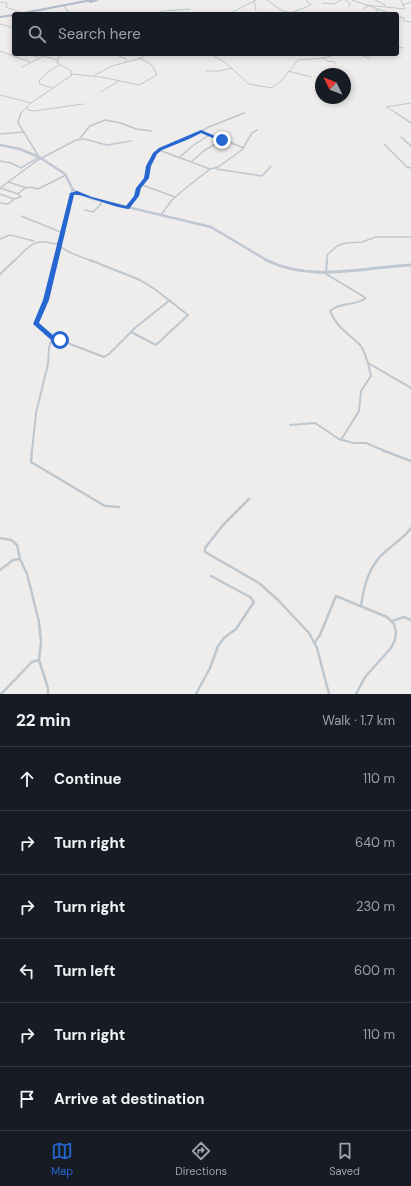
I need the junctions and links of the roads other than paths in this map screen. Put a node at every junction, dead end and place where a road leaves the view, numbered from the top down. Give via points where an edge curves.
1 (73, 0) edge
2 (91, 0) edge
3 (96, 0) edge
4 (267, 0) edge
5 (306, 0) edge
6 (341, 0) edge
7 (345, 0) edge
8 (352, 0) edge
9 (375, 0) edge
10 (401, 0) edge
11 (255, 1) edge
12 (0, 2) edge
13 (411, 2) edge
14 (323, 3) dead end
15 (367, 5) junction
16 (403, 5) junction
17 (65, 6) junction
18 (349, 6) dead end
19 (383, 7) junction
20 (190, 8) dead end
21 (363, 9) dead end
22 (378, 9) junction
23 (256, 10) dead end
24 (19, 12) edge
25 (38, 12) edge
26 (69, 12) edge
27 (160, 12) edge
28 (233, 12) edge
29 (286, 12) edge
30 (296, 12) edge
31 (376, 12) edge
32 (386, 12) edge
33 (12, 15) edge
34 (0, 17) edge
35 (399, 17) edge
36 (411, 22) edge
37 (0, 24) edge
38 (12, 27) edge
39 (399, 47) edge
40 (403, 48) dead end
41 (0, 51) edge
42 (12, 55) edge
43 (14, 56) edge
44 (36, 56) edge
45 (59, 56) edge
46 (119, 56) dead end
47 (143, 56) edge
48 (214, 56) edge
49 (330, 56) edge
50 (363, 56) edge
51 (40, 57) junction
52 (140, 58) junction
53 (322, 58) junction
54 (369, 58) dead end
55 (57, 60) junction
56 (30, 62) junction
57 (126, 62) junction
58 (335, 64) dead end
59 (59, 65) junction
60 (22, 68) dead end
61 (232, 68) junction
62 (206, 71) dead end
63 (288, 71) junction
64 (72, 74) junction
65 (94, 76) junction
66 (311, 77) dead end
67 (119, 81) junction
68 (52, 88) junction
69 (101, 92) dead end
70 (0, 95) edge
71 (31, 103) junction
72 (411, 103) edge
73 (83, 104) dead end
74 (27, 107) junction
75 (245, 113) dead end
76 (411, 122) edge
77 (257, 130) dead end
78 (152, 131) dead end
79 (201, 131) junction
80 (24, 132) junction
81 (0, 134) edge
82 (210, 135) junction
83 (400, 137) dead end
84 (80, 138) junction
85 (222, 140) junction
86 (131, 141) dead end
87 (384, 144) dead end
88 (0, 145) edge
89 (411, 145) edge
90 (244, 148) junction
91 (159, 150) junction
92 (40, 157) junction
93 (180, 157) junction
94 (0, 161) edge
95 (192, 161) junction
96 (271, 166) dead end
97 (215, 168) junction
98 (411, 168) edge
99 (210, 169) junction
100 (66, 175) junction
101 (8, 182) junction
102 (142, 185) junction
103 (26, 187) junction
104 (0, 188) edge
105 (72, 190) junction
106 (77, 192) junction
107 (0, 194) edge
108 (18, 194) junction
109 (72, 194) junction
110 (175, 197) junction
111 (13, 200) junction
112 (101, 201) junction
113 (0, 203) edge
114 (127, 208) junction
115 (85, 210) dead end
116 (161, 215) junction
117 (21, 216) dead end
118 (63, 233) junction
119 (411, 237) edge
120 (0, 238) edge
121 (36, 242) junction
122 (59, 243) junction
123 (59, 246) junction
124 (411, 265) edge
125 (0, 274) edge
126 (326, 274) junction
127 (170, 300) junction
128 (131, 332) junction
129 (52, 337) junction
130 (368, 363) junction
131 (411, 388) edge
132 (290, 425) dead end
133 (341, 440) junction
134 (411, 461) edge
135 (249, 499) dead end
136 (119, 507) dead end
137 (411, 528) edge
138 (0, 538) edge
139 (20, 559) junction
140 (0, 570) edge
141 (211, 576) dead end
142 (361, 606) junction
143 (411, 620) edge
144 (392, 621) junction
145 (315, 642) junction
146 (39, 660) junction
147 (1, 694) edge
148 (48, 694) edge
149 (196, 694) edge
150 (329, 694) edge
151 (356, 694) edge

1 - 17 street via 74,3
2 - 17 main road
3 - 17 main road
4 - 29 street
5 - 30 street via 311,5
6 - 14 street via 334,4
7 - 18 street via 350,3
8 - 15 street
9 - 19 street via 385,6
10 - 16 street
11 - 23 street
11 - 28 street
12 - 24 street via 7,3 6,7
13 - 16 street
15 - 19 street
15 - 21 street
15 - 22 street
16 - 19 street via 403,9
17 - 25 main road
17 - 26 street
20 - 27 street
22 - 31 street
22 - 32 street
33 - 34 main road
35 - 36 street
37 - 38 street
39 - 40 street
41 - 42 street
43 - 56 street
44 - 51 street
45 - 55 street
46 - 57 street via 126,59
47 - 52 street
48 - 61 street
49 - 53 street
50 - 54 street
51 - 55 street
51 - 56 street
52 - 57 street
52 - 67 street via 152,65 157,73 156,77 139,84
53 - 58 street
53 - 63 street via 298,60
55 - 59 street
56 - 60 street
57 - 65 street
59 - 64 street via 70,70
59 - 68 street via 39,81 40,84
61 - 62 street
61 - 63 street via 251,85 272,88
63 - 66 street
64 - 65 street
64 - 68 street
65 - 67 street
67 - 69 street
68 - 71 street
70 - 71 street
71 - 74 street
72 - 76 street via 386,107
73 - 74 street via 34,111 28,110
74 - 80 street via 20,112 18,120
75 - 79 street
77 - 90 street via 252,132
78 - 84 street via 105,120 90,126
79 - 82 street
79 - 91 street
80 - 81 street
80 - 92 street
82 - 85 street
82 - 93 street
83 - 89 street
84 - 86 street via 107,145
84 - 92 street
85 - 90 street
85 - 95 street
87 - 98 street
88 - 92 street
90 - 97 street
91 - 93 street
91 - 102 street via 148,166
92 - 94 street via 21,168
92 - 100 street
92 - 101 street
93 - 95 street
95 - 99 street
96 - 97 street via 262,176
97 - 99 street
99 - 110 street
100 - 103 street via 38,189
100 - 105 street
101 - 103 street
101 - 104 street
102 - 110 street
102 - 114 street
103 - 108 street
104 - 108 street
105 - 106 street
105 - 109 street
106 - 109 street
106 - 112 street
107 - 111 street
108 - 111 street via 21,197
109 - 118 street
110 - 116 street
111 - 113 street via 8,204
112 - 114 street
112 - 115 street via 93,212
114 - 116 street
116 - 126 street via 211,227 256,256 277,265 294,271
117 - 118 street
118 - 122 street
119 - 126 street via 376,237 362,242 341,244 327,255
120 - 121 street via 10,234
121 - 122 street
121 - 125 street
122 - 123 street
123 - 127 street via 140,280
123 - 129 street via 46,300 36,324
124 - 126 street
126 - 130 street via 366,299 331,308 330,311 344,333 361,346
127 - 128 street
127 - 128 street via 188,316 158,345
128 - 129 street via 104,357
129 - 136 street via 36,412 32,463 105,506
130 - 131 street
130 - 133 street via 371,376 361,391 359,411
132 - 133 street via 312,422
133 - 134 street via 366,443
135 - 145 street via 223,525 205,548 205,552 259,583
137 - 142 street via 406,536 376,561 364,587
138 - 139 street via 11,540 17,545
139 - 140 street via 13,560
139 - 146 street via 27,574 39,622
141 - 149 street via 250,597 254,602 236,629 218,646
142 - 144 street
142 - 145 street via 336,597
143 - 144 street via 404,617
144 - 151 street via 396,631 391,647 366,676
145 - 150 street
146 - 147 street via 32,662
146 - 148 street

